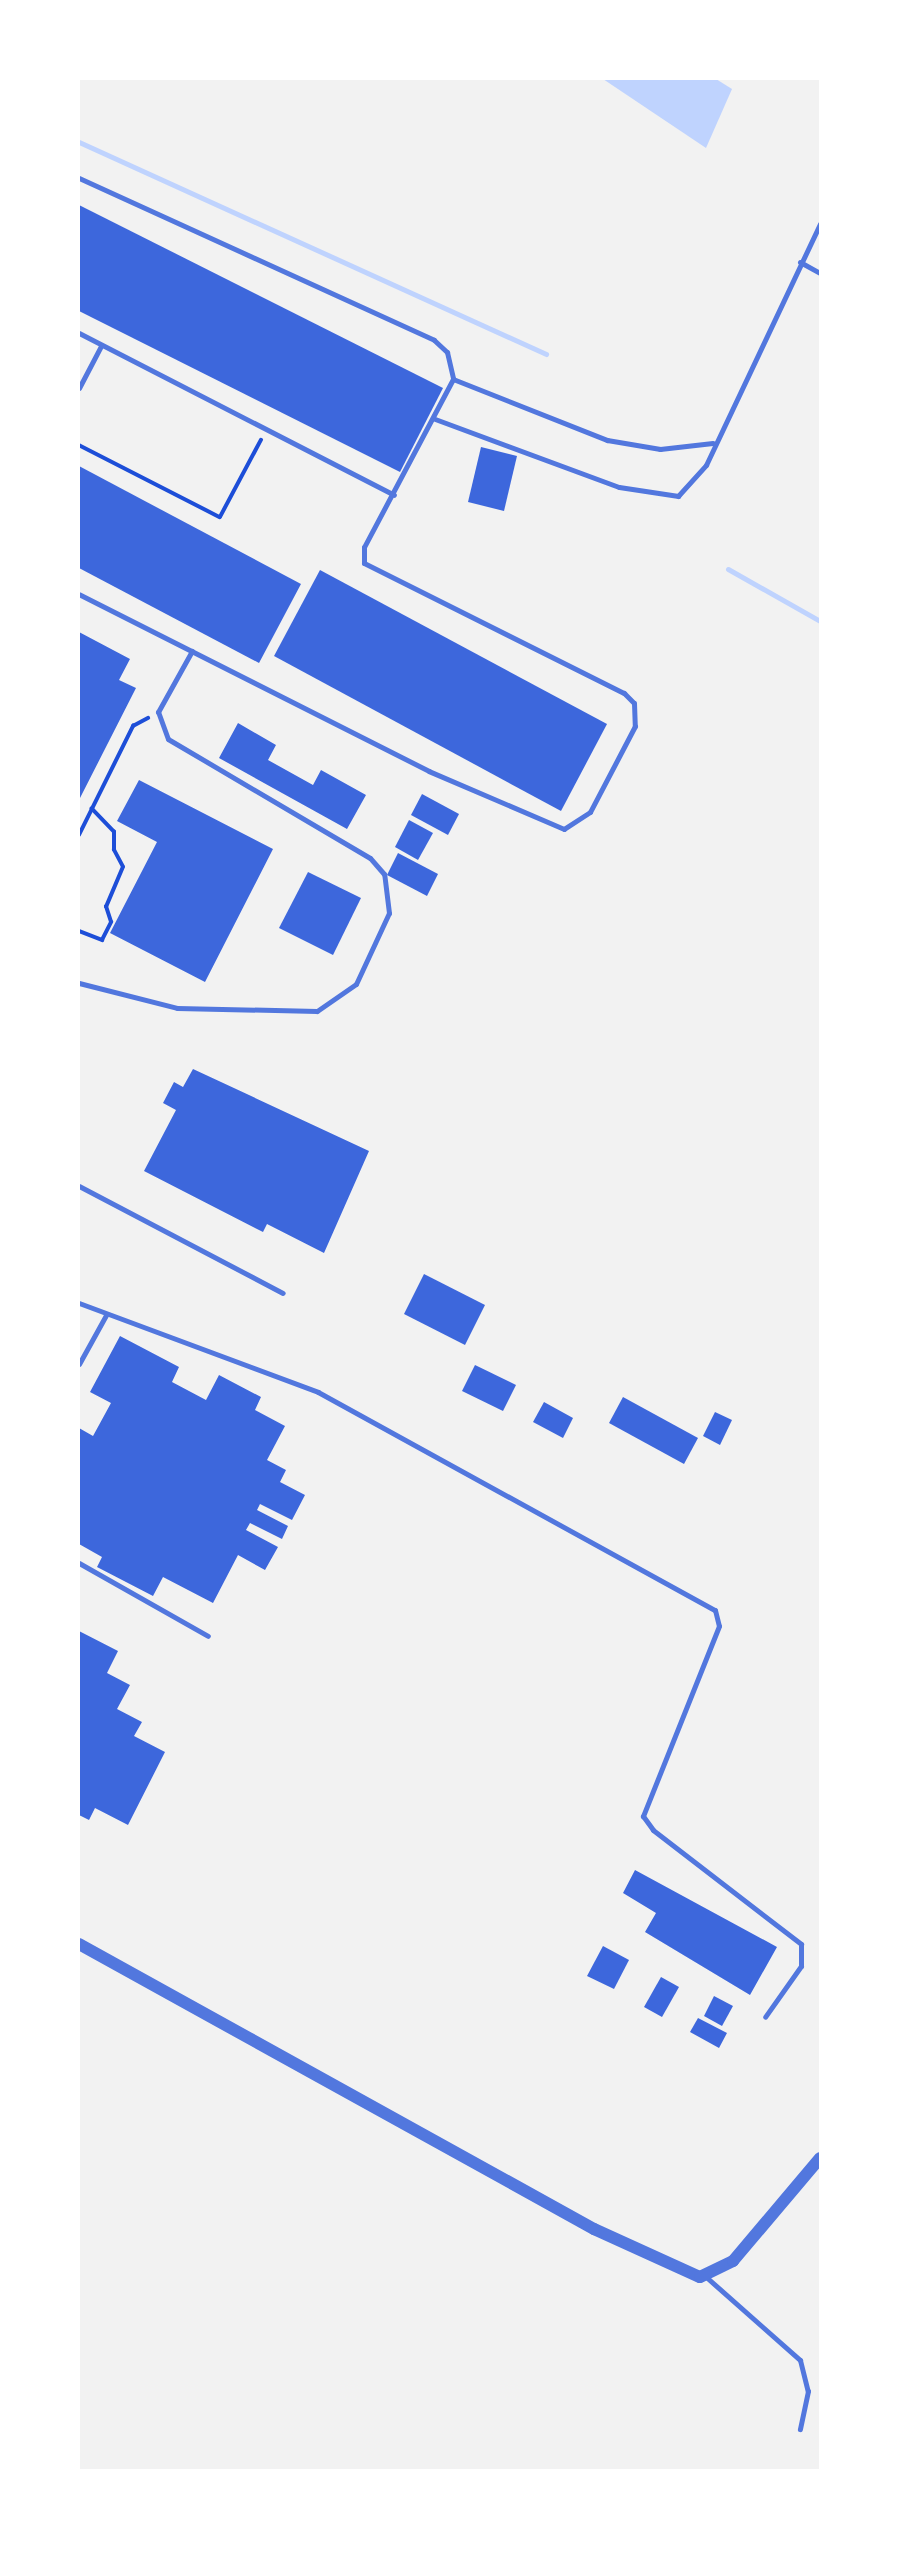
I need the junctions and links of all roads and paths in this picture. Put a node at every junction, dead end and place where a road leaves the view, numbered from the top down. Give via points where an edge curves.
1 (79, 178) edge
2 (820, 224) edge
3 (800, 261) junction
4 (820, 272) edge
5 (79, 333) edge
6 (101, 346) junction
7 (453, 379) junction
8 (79, 388) edge
9 (435, 419) junction
10 (265, 432) junction
11 (713, 443) junction
12 (79, 445) edge
13 (394, 495) junction
14 (79, 594) edge
15 (192, 651) junction
16 (158, 712) junction
17 (92, 809) junction
18 (79, 835) edge
19 (79, 932) edge
20 (79, 984) edge
21 (79, 1186) edge
22 (283, 1293) dead end
23 (79, 1303) edge
24 (106, 1315) junction
25 (79, 1364) edge
26 (79, 1563) edge
27 (208, 1636) dead end
28 (79, 1944) edge
29 (765, 2017) dead end
30 (820, 2158) edge
31 (705, 2276) junction
32 (800, 2429) dead end

1 - 7 lane via 434,340 447,352
2 - 3 lane
3 - 4 lane
3 - 11 lane
5 - 6 lane
6 - 8 lane
6 - 10 lane
7 - 9 lane
7 - 11 lane via 607,440 660,449
9 - 11 lane via 660,498 694,485
9 - 13 lane
10 - 12 path via 220,517
10 - 13 lane
13 - 15 lane via 364,547 370,570 634,703 635,726 578,825 546,823 429,771
14 - 15 lane
15 - 16 lane
16 - 17 path via 133,726
16 - 20 lane via 159,727 186,753 370,858 384,874 389,913 356,984 317,1011 177,1008
17 - 18 path
17 - 19 path via 114,832 114,850 124,867 106,907 111,922 102,940
21 - 22 lane
23 - 24 lane
24 - 25 lane
24 - 29 lane via 338,1402 715,1610 719,1626 642,1816 653,1830 801,1944 801,1966
26 - 27 lane
28 - 31 street via 594,2229 678,2270
30 - 31 street via 733,2261
31 - 32 lane via 795,2352 807,2374

